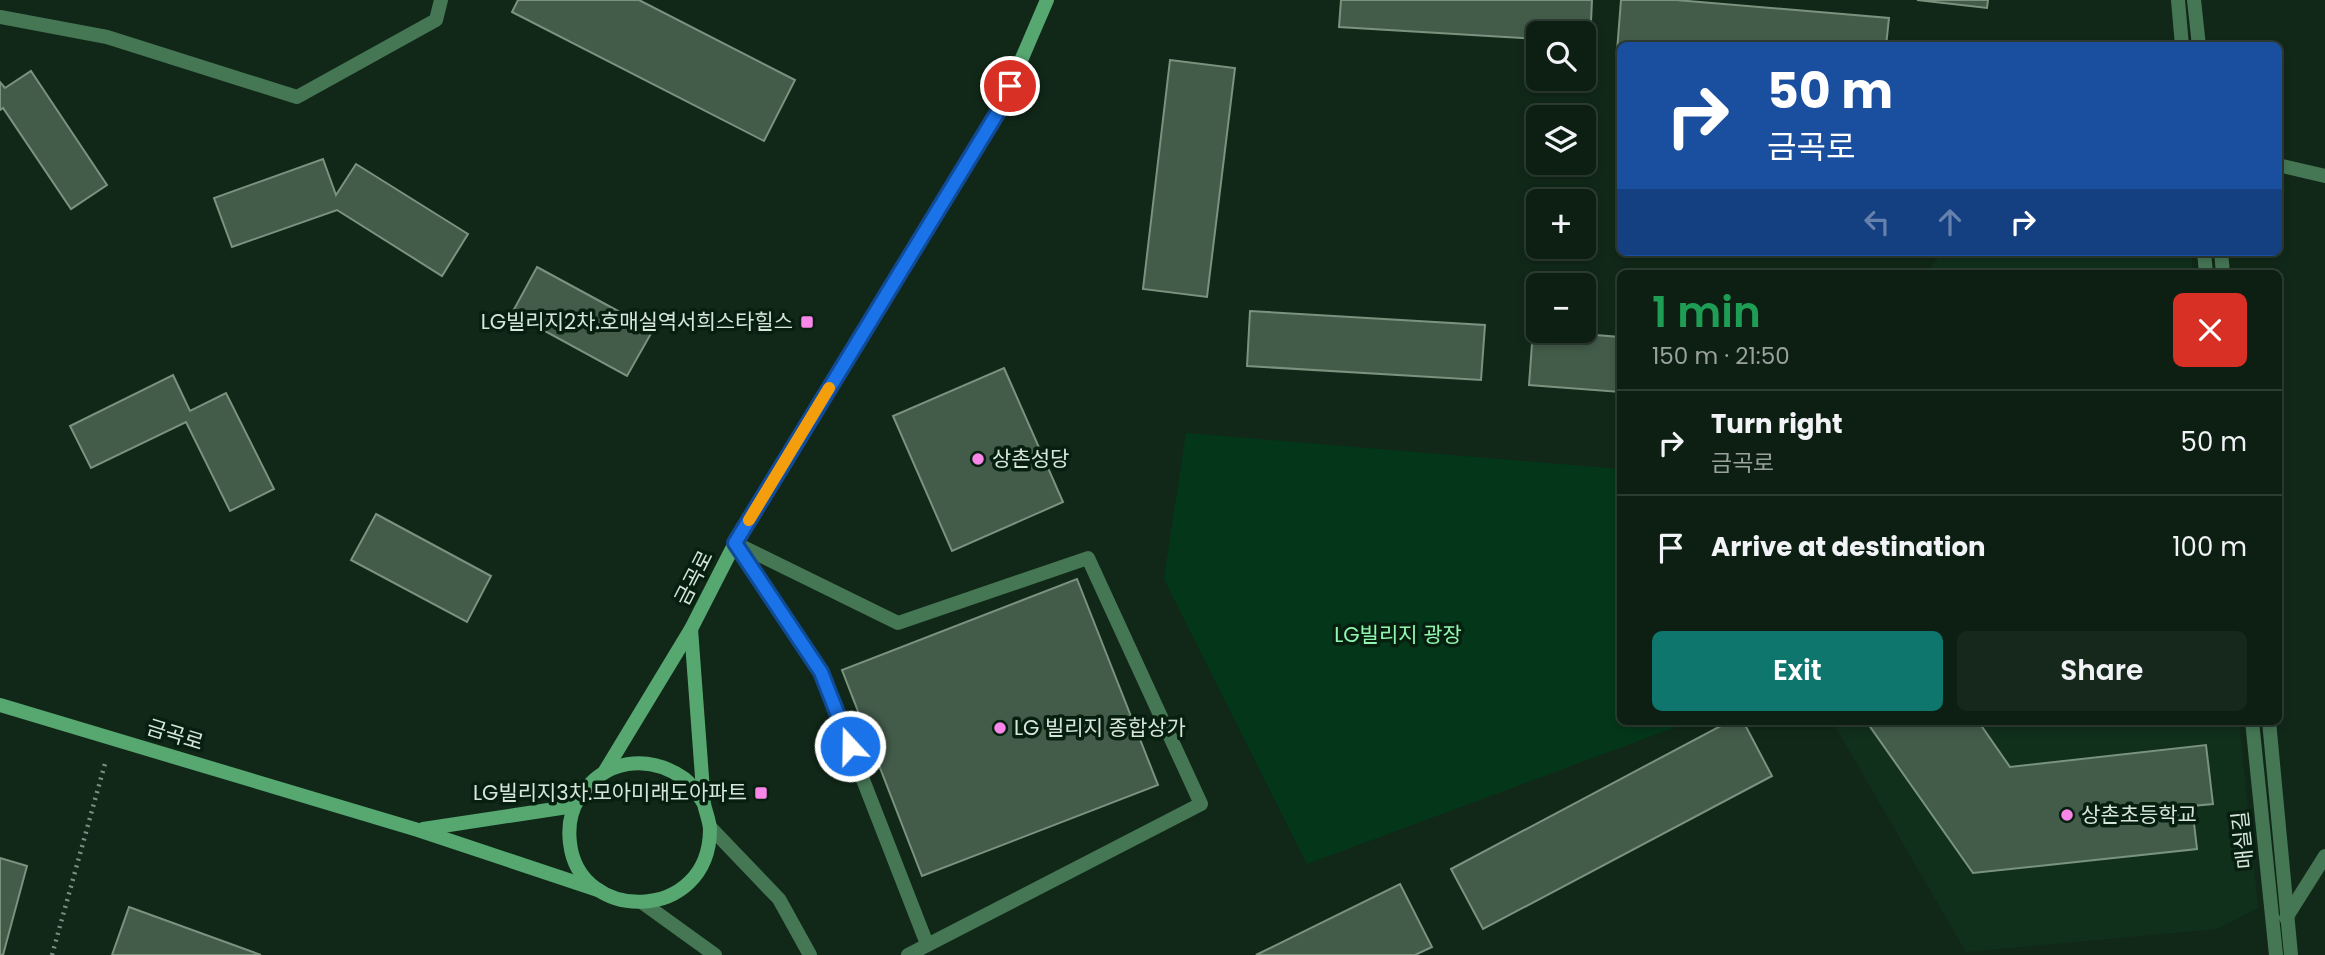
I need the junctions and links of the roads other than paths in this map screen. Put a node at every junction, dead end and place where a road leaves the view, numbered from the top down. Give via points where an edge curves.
1 (441, 0) edge
2 (1047, 0) edge
3 (2178, 0) edge
4 (2194, 0) edge
5 (0, 16) edge
6 (2182, 42) edge
7 (2199, 42) edge
8 (2282, 166) edge
9 (2325, 176) edge
10 (735, 543) junction
11 (691, 629) junction
12 (0, 705) edge
13 (2252, 725) edge
14 (2269, 725) edge
15 (605, 771) junction
16 (704, 804) junction
17 (574, 806) junction
18 (710, 827) junction
19 (418, 830) junction
20 (2325, 856) edge
21 (598, 890) junction
22 (643, 903) junction
23 (2286, 918) junction
24 (927, 944) junction
25 (715, 955) edge
26 (810, 955) edge
27 (908, 955) edge
28 (2276, 955) edge
29 (2291, 955) edge

1 - 5 street via 436,20 297,97 107,37
2 - 10 main road, 금곡로 via 1001,107
3 - 6 street
4 - 7 street
8 - 9 street
10 - 11 main road, 금곡로
10 - 24 street via 821,672
10 - 24 street via 898,623 1088,558 1201,804
11 - 15 main road, 금곡로
11 - 16 main road, 금곡로
12 - 19 main road, 금곡로
13 - 28 street, 매실길
14 - 23 street
15 - 16 main road via 633,762 662,766 687,781
15 - 17 main road via 586,786
16 - 18 main road
17 - 19 main road, 금곡로
17 - 21 main road via 571,852
18 - 22 main road via 700,870 685,888 665,899
18 - 26 street via 779,899
19 - 21 main road, 금곡로
20 - 23 street
21 - 22 main road via 619,901
22 - 25 street
23 - 29 street
24 - 27 street

